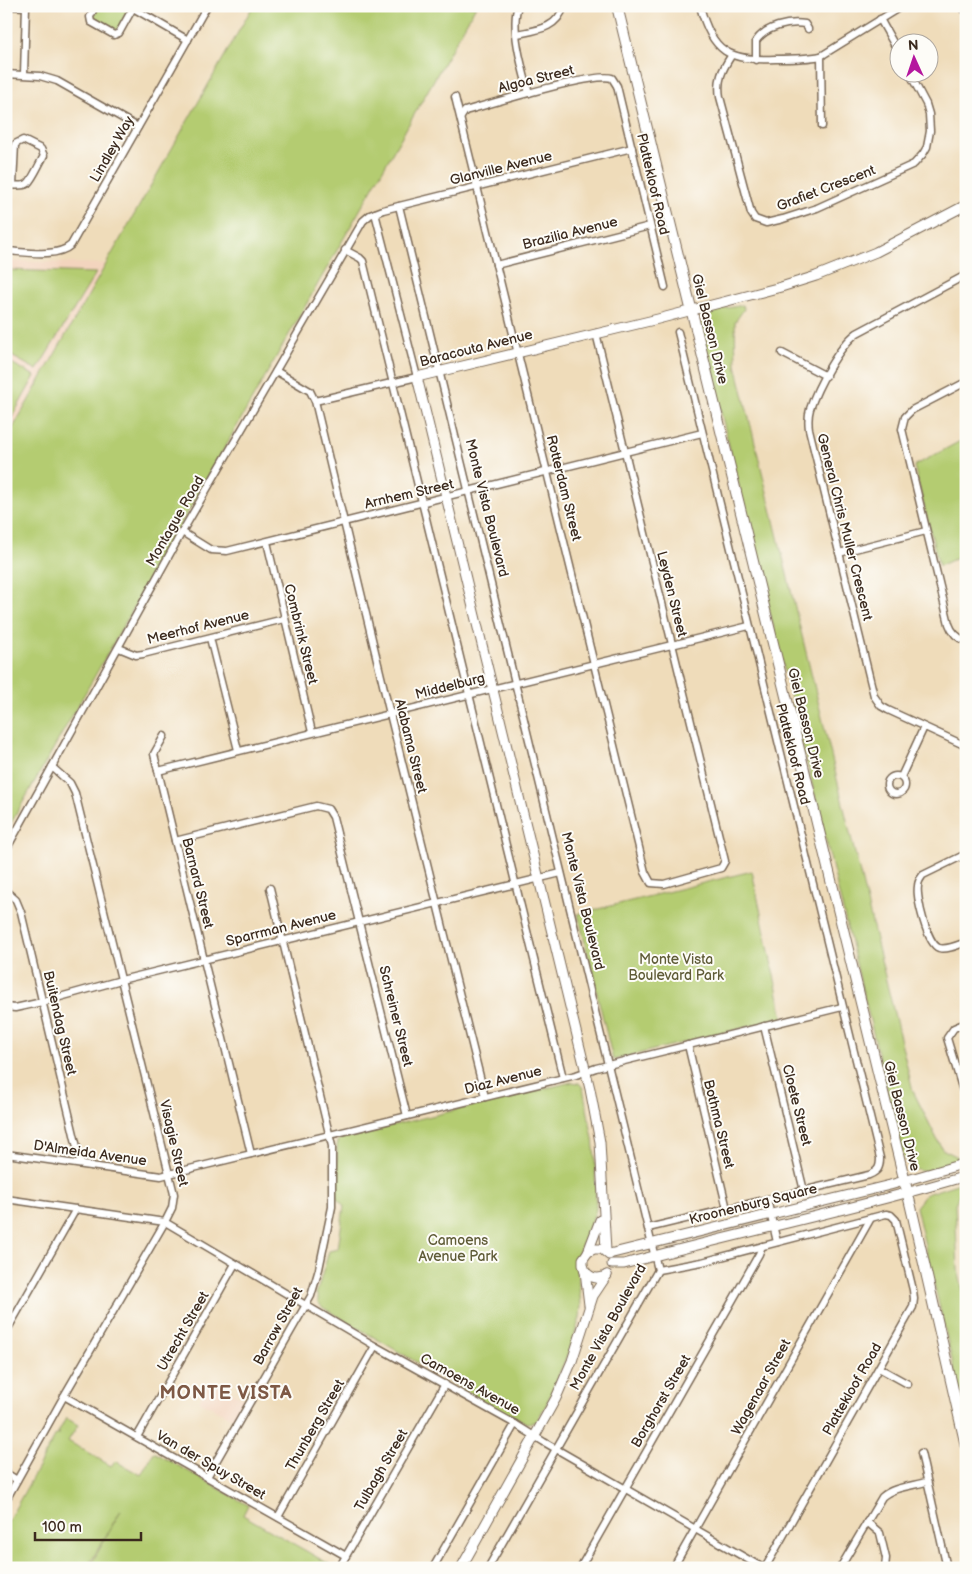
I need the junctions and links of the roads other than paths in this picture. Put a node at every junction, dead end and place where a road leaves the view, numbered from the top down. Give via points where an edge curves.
1 (6, 6) edge
2 (26, 6) edge
3 (95, 6) edge
4 (207, 6) edge
5 (518, 6) edge
6 (564, 6) edge
7 (617, 6) edge
8 (700, 6) edge
9 (902, 6) edge
10 (963, 6) edge
11 (133, 7) edge
12 (966, 10) edge
13 (880, 20) junction
14 (808, 29) dead end
15 (517, 34) junction
16 (890, 38) edge
17 (188, 40) junction
18 (731, 56) junction
19 (821, 56) junction
20 (756, 60) junction
21 (6, 74) edge
22 (24, 74) junction
23 (914, 82) edge
24 (617, 86) joint
25 (529, 93) junction
26 (455, 97) dead end
27 (461, 117) junction
28 (822, 126) dead end
29 (138, 128) junction
30 (632, 148) junction
31 (9, 185) edge
32 (477, 187) junction
33 (966, 205) edge
34 (399, 206) junction
35 (375, 213) junction
36 (650, 226) junction
37 (345, 250) junction
38 (6, 252) edge
39 (496, 265) junction
40 (966, 275) edge
41 (666, 287) dead end
42 (691, 310) junction
43 (678, 332) dead end
44 (596, 333) junction
45 (517, 352) junction
46 (782, 353) dead end
47 (438, 370) junction
48 (276, 371) junction
49 (826, 376) junction
50 (417, 377) junction
51 (966, 382) edge
52 (392, 383) junction
53 (315, 401) junction
54 (702, 433) junction
55 (625, 453) junction
56 (548, 472) junction
57 (469, 492) junction
58 (446, 498) junction
59 (422, 503) junction
60 (344, 521) junction
61 (926, 531) junction
62 (182, 532) junction
63 (267, 542) junction
64 (838, 553) junction
65 (284, 618) junction
66 (749, 626) junction
67 (210, 638) junction
68 (966, 641) edge
69 (672, 645) junction
70 (119, 648) junction
71 (595, 663) junction
72 (515, 683) junction
73 (492, 688) junction
74 (469, 694) junction
75 (390, 714) junction
76 (924, 728) junction
77 (312, 732) junction
78 (164, 736) dead end
79 (966, 746) edge
80 (238, 750) junction
81 (52, 767) junction
82 (158, 771) junction
83 (901, 778) dead end
84 (175, 841) junction
85 (6, 850) edge
86 (966, 854) edge
87 (561, 873) junction
88 (539, 879) junction
89 (651, 883) joint
90 (515, 885) junction
91 (270, 888) dead end
92 (6, 891) edge
93 (437, 903) junction
94 (360, 922) junction
95 (283, 940) junction
96 (966, 942) edge
97 (204, 960) junction
98 (121, 980) junction
99 (42, 1002) junction
100 (6, 1007) edge
101 (842, 1007) junction
102 (966, 1023) edge
103 (764, 1026) junction
104 (688, 1045) junction
105 (609, 1065) junction
106 (586, 1072) junction
107 (563, 1078) junction
108 (966, 1096) edge
109 (485, 1097) junction
110 (407, 1116) junction
111 (329, 1135) junction
112 (6, 1154) edge
113 (251, 1154) junction
114 (966, 1163) edge
115 (81, 1164) junction
116 (169, 1174) junction
117 (869, 1176) joint
118 (966, 1176) edge
119 (904, 1181) junction
120 (804, 1191) junction
121 (907, 1194) junction
122 (6, 1199) edge
123 (767, 1199) junction
124 (603, 1204) junction
125 (76, 1209) junction
126 (728, 1209) junction
127 (770, 1213) junction
128 (870, 1218) junction
129 (165, 1222) junction
130 (648, 1228) junction
131 (774, 1228) junction
132 (652, 1242) junction
133 (777, 1242) junction
134 (762, 1246) junction
135 (588, 1252) junction
136 (607, 1252) junction
137 (655, 1255) junction
138 (235, 1264) junction
139 (612, 1264) junction
140 (658, 1270) junction
141 (585, 1271) junction
142 (607, 1275) junction
143 (305, 1305) junction
144 (589, 1308) junction
145 (6, 1332) edge
146 (375, 1346) junction
147 (879, 1368) junction
148 (445, 1384) junction
149 (908, 1384) dead end
150 (64, 1396) junction
151 (515, 1424) junction
152 (536, 1436) junction
153 (137, 1437) junction
154 (966, 1446) edge
155 (556, 1448) junction
156 (921, 1453) dead end
157 (6, 1473) edge
158 (207, 1476) junction
159 (17, 1480) junction
160 (926, 1482) junction
161 (626, 1488) junction
162 (6, 1500) edge
163 (278, 1517) junction
164 (867, 1522) junction
165 (695, 1529) junction
166 (346, 1556) junction
167 (340, 1568) edge
168 (433, 1568) edge
169 (461, 1568) edge
170 (488, 1568) edge
171 (580, 1568) edge
172 (673, 1568) edge
173 (764, 1568) edge
174 (840, 1568) edge
175 (885, 1568) edge
176 (947, 1568) edge

1 - 2 street
2 - 22 street
3 - 11 street via 91,22 114,36 120,33
4 - 17 street, Lindley Way
5 - 15 street
6 - 15 street via 548,27
7 - 42 main road, Giel Basson Drive
8 - 18 street via 712,35
9 - 13 street
10 - 12 main road
11 - 17 street
13 - 16 street
13 - 19 street
14 - 20 street via 805,24 790,22 764,33 756,42
15 - 25 street
17 - 29 street, Lindley Way
18 - 20 street
18 - 23 street, Grafiet Crescent via 719,80 720,97 751,213 755,219 766,223 817,208 900,172 920,159 930,139 929,114
19 - 20 street
19 - 28 street
21 - 22 street
22 - 29 street via 56,81
24 - 25 street, Algoa Street via 612,78 603,76
24 - 30 street, Plattekloof Road
25 - 27 street, Algoa Street via 465,111
26 - 27 street, Rotterdam Street
27 - 32 street, Rotterdam Street
29 - 38 street, Lindley Way via 68,248 54,253
30 - 32 street, Glanville Avenue
30 - 36 street, Plattekloof Road
31 - 31 street via 29,183 44,156 41,149 26,141 20,140 16,144
32 - 34 street, Glanville Avenue
32 - 39 street, Rotterdam Street
33 - 42 main road, Baracouta Avenue via 884,248 816,276
34 - 35 street, Glanville Avenue
34 - 47 street, Monte Vista Boulevard
35 - 37 street, Montague Road via 363,221
35 - 50 street
36 - 39 street, Brazilia Avenue
36 - 41 street, Plattekloof Road
37 - 48 street, Montague Road
37 - 52 street via 363,261
39 - 45 street, Rotterdam Street
40 - 49 street, General Chris Muller Crescent via 857,333 843,346
42 - 44 main road, Baracouta Avenue
42 - 119 main road, Giel Basson Drive
43 - 54 street, Plattekloof Road
44 - 45 main road, Baracouta Avenue
44 - 55 street, Leyden Street
45 - 47 main road, Baracouta Avenue
45 - 56 street, Rotterdam Street
46 - 49 street
47 - 50 main road, Baracouta Avenue
47 - 57 street, Monte Vista Boulevard
48 - 53 street via 310,391
48 - 62 street, Montague Road
49 - 64 street, General Chris Muller Crescent via 808,417
50 - 52 street, Baracouta Avenue
50 - 58 main road
51 - 61 street via 912,410 903,421 903,435
52 - 53 street, Baracouta Avenue
52 - 59 street
53 - 60 street, Alabama Street
54 - 55 street, Arnhem Street
54 - 66 street, Plattekloof Road
55 - 56 street, Arnhem Street
55 - 69 street, Leyden Street
56 - 57 street, Arnhem Street
56 - 71 street, Rotterdam Street
57 - 58 street, Arnhem Street
57 - 72 street, Monte Vista Boulevard
58 - 59 street, Arnhem Street
58 - 73 main road
59 - 60 street, Arnhem Street
59 - 74 street
60 - 63 street, Arnhem Street
60 - 75 street, Alabama Street
61 - 64 street
61 - 68 street via 951,630 956,637
62 - 63 street, Arnhem Street via 220,552
62 - 70 street, Montague Road
63 - 65 street, Combrink Street
64 - 76 street, General Chris Muller Crescent via 874,696 881,706
65 - 67 street, Meerhof Avenue
65 - 77 street, Combrink Street
66 - 69 street, Middelburg
66 - 101 street, Plattekloof Road
67 - 70 street, Meerhof Avenue via 136,655
67 - 80 street
69 - 71 street, Middelburg
69 - 89 street, Leyden Street via 724,861 721,868 664,884
70 - 81 street, Montague Road
71 - 72 street, Middelburg
71 - 89 street, Rotterdam Street via 645,872
72 - 73 street, Middelburg
72 - 87 street, Monte Vista Boulevard
73 - 74 street, Middelburg
73 - 88 main road
74 - 75 street, Middelburg
74 - 90 street
75 - 77 street, Middelburg
75 - 93 street, Alabama Street
76 - 79 street, General Chris Muller Crescent
76 - 83 street
77 - 80 street, Middelburg
78 - 82 street, Barnard Street via 154,754
80 - 82 street, Middelburg
81 - 85 street, Montague Road
81 - 98 street, Visagie Street via 70,783 75,793
82 - 84 street, Barnard Street
84 - 94 street, Schreiner Street via 316,806 328,809 333,816
84 - 97 street, Barnard Street
86 - 96 street via 923,875 918,889 926,928 933,944 945,948
87 - 88 street, Sparrman Avenue
87 - 105 street, Monte Vista Boulevard
88 - 90 street, Sparrman Avenue
88 - 106 main road
90 - 93 street, Sparrman Avenue
90 - 107 street
91 - 95 street, Barrow Street
92 - 99 street, Buitendag Street via 19,905
93 - 94 street, Sparrman Avenue
93 - 109 street, Alabama Street
94 - 95 street, Sparrman Avenue
94 - 110 street, Schreiner Street
95 - 97 street, Sparrman Avenue
95 - 111 street, Barrow Street
97 - 98 street, Sparrman Avenue
97 - 113 street, Barnard Street
98 - 99 street, Sparrman Avenue
98 - 116 street, Visagie Street
99 - 100 street, Sparrman Avenue
99 - 115 street, Buitendag Street
101 - 103 street, Diaz Avenue
101 - 117 street, Plattekloof Road via 880,1158 879,1168
102 - 108 street via 954,1028 948,1042
103 - 104 street, Diaz Avenue
103 - 120 street, Cloete Street
104 - 105 street, Diaz Avenue
104 - 126 street, Bothma Street
105 - 106 street, Diaz Avenue
105 - 130 street, Monte Vista Boulevard
106 - 107 street, Diaz Avenue
106 - 124 main road via 600,1142
107 - 109 street, Diaz Avenue
109 - 110 street, Diaz Avenue
110 - 111 street, Diaz Avenue
111 - 113 street, Diaz Avenue
111 - 143 street, Barrow Street via 332,1146 332,1207 319,1269
112 - 115 street, D'Almeida Avenue
113 - 116 street, Diaz Avenue
114 - 119 main road, Kroonenburg Square
115 - 116 street, D'Almeida Avenue via 161,1176
116 - 129 street, Visagie Street via 174,1194
117 - 120 street, Kroonenburg Square
118 - 121 main road, Kroonenburg Square
119 - 121 main road, Giel Basson Drive
119 - 127 main road, Kroonenburg Square
120 - 123 street, Kroonenburg Square
121 - 131 main road, Kroonenburg Square
121 - 154 main road, Giel Basson Drive
122 - 125 street
123 - 126 street, Kroonenburg Square
123 - 127 street
124 - 135 main road
124 - 136 main road
125 - 129 street
125 - 145 street
126 - 130 street, Kroonenburg Square
127 - 131 street
127 - 132 main road, Kroonenburg Square
128 - 133 street
128 - 147 street, Plattekloof Road via 891,1215 896,1220 914,1303
128 - 165 street, Wagenaar Street
129 - 138 street, Camoens Avenue
129 - 150 street, Visagie Street
130 - 132 street, Monte Vista Boulevard
131 - 133 street
131 - 137 main road, Kroonenburg Square
132 - 136 main road, Kroonenburg Square
132 - 137 street, Monte Vista Boulevard
133 - 134 street
134 - 140 street
134 - 161 street, Borghorst Street
135 - 136 main road via 597,1249
135 - 141 main road via 583,1261
136 - 139 main road
137 - 139 main road, Kroonenburg Square
137 - 140 street, Monte Vista Boulevard
138 - 143 street, Camoens Avenue
138 - 153 street, Utrecht Street
139 - 142 main road
140 - 155 street, Monte Vista Boulevard
141 - 142 main road via 595,1278
141 - 144 main road, Monte Vista Boulevard
142 - 144 main road, Monte Vista Boulevard
143 - 146 street, Camoens Avenue
143 - 158 street, Barrow Street
144 - 152 main road, Monte Vista Boulevard via 565,1380
146 - 148 street, Camoens Avenue
146 - 163 street, Thunberg Street
147 - 149 street
147 - 173 street, Plattekloof Road
148 - 151 street, Camoens Avenue
148 - 166 street, Tulbagh Street
150 - 153 street, Van der Spuy Street
150 - 159 street, Visagie Street
151 - 152 street, Camoens Avenue
151 - 168 street
152 - 155 street, Camoens Avenue
152 - 169 main road, Monte Vista Boulevard
153 - 158 street, Van der Spuy Street
155 - 161 street, Camoens Avenue
155 - 170 street, Monte Vista Boulevard
156 - 160 street
157 - 159 street
158 - 163 street, Van der Spuy Street
159 - 162 street, Visagie Street
160 - 164 street via 887,1493
160 - 176 street
161 - 165 street, Camoens Avenue
161 - 171 street, Borghorst Street
163 - 166 street, Van der Spuy Street
164 - 174 street
164 - 175 street via 880,1533
165 - 172 street, Wagenaar Street
165 - 173 street, Camoens Avenue
166 - 167 street, Tulbagh Street

